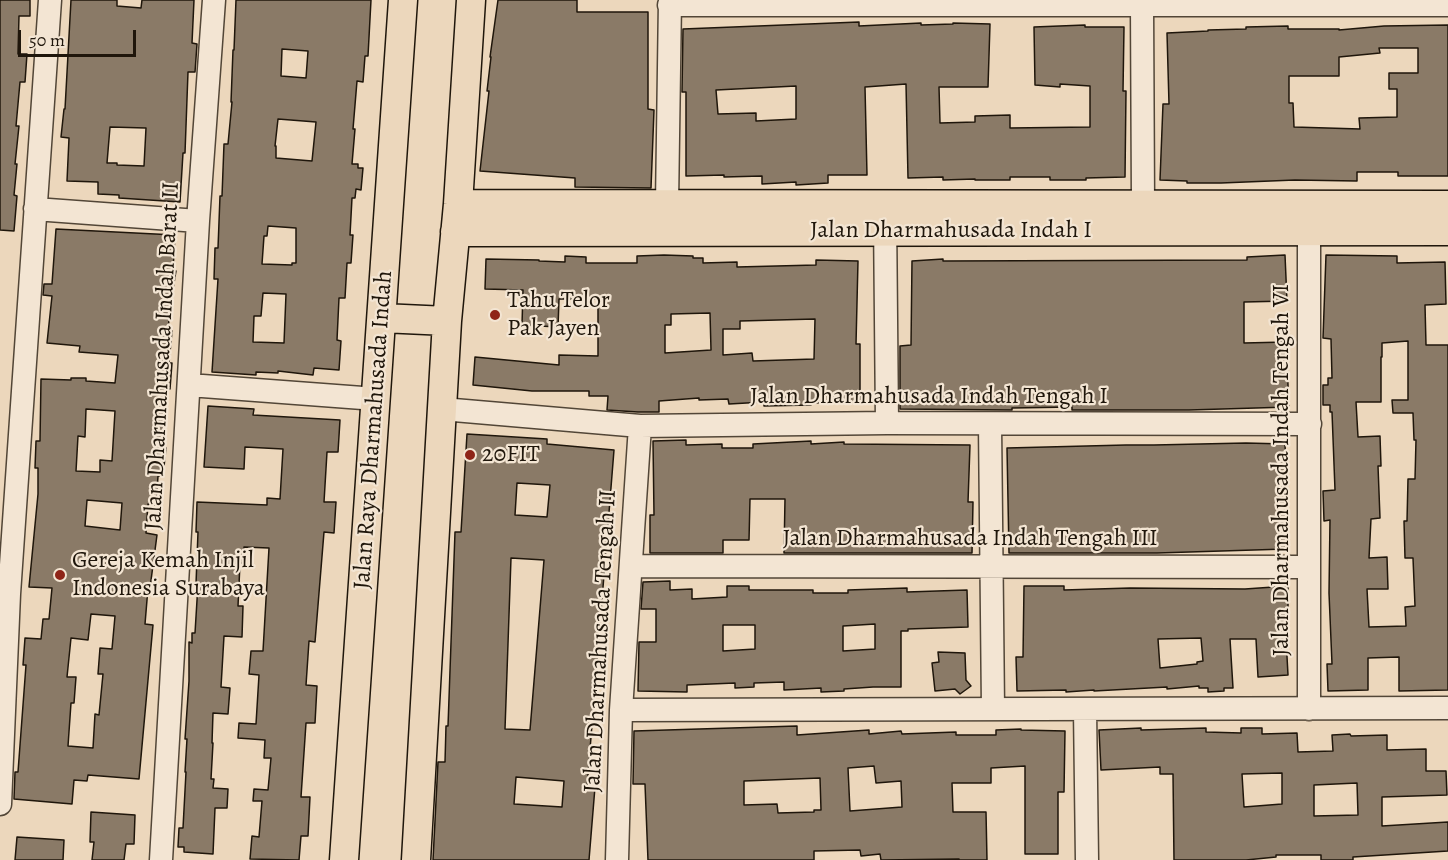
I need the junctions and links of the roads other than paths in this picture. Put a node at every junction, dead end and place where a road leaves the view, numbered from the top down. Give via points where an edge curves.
1 (50, 0) edge
2 (214, 0) edge
3 (403, 0) edge
4 (471, 0) edge
5 (669, 2) edge
6 (1284, 2) edge
7 (1142, 4) junction
8 (1448, 5) edge
9 (458, 204) junction
10 (667, 204) junction
11 (1143, 204) junction
12 (1448, 205) edge
13 (35, 209) junction
14 (885, 218) junction
15 (198, 221) junction
16 (1309, 231) junction
17 (1448, 231) edge
18 (455, 232) junction
19 (382, 318) junction
20 (447, 321) junction
21 (189, 385) junction
22 (376, 399) junction
23 (442, 410) junction
24 (887, 423) junction
25 (990, 424) junction
26 (1310, 424) junction
27 (640, 426) junction
28 (632, 566) junction
29 (992, 566) junction
30 (1308, 567) junction
31 (4, 594) edge
32 (1448, 708) edge
33 (993, 709) junction
34 (1085, 709) junction
35 (1309, 709) junction
36 (621, 710) junction
37 (0, 804) edge
38 (161, 860) edge
39 (344, 860) edge
40 (416, 860) edge
41 (618, 860) edge
42 (1088, 860) edge

1 - 13 street
2 - 15 street, Jalan Dharmahusada Indah Barat II
3 - 19 main road, Jalan Raya Dharmahusada Indah
4 - 9 main road
5 - 7 street
5 - 10 street
6 - 7 street
6 - 8 street
7 - 11 street
9 - 10 main road, Jalan Dharmahusada Indah I
9 - 18 main road
10 - 14 main road, Jalan Dharmahusada Indah I
11 - 12 main road, Jalan Dharmahusada Indah I
11 - 14 main road, Jalan Dharmahusada Indah I
13 - 15 street
13 - 31 street
14 - 16 main road, Jalan Dharmahusada Indah I
14 - 18 main road, Jalan Dharmahusada Indah I
14 - 24 street
15 - 21 street, Jalan Dharmahusada Indah Barat II
16 - 17 main road, Jalan Dharmahusada Indah I
16 - 26 street, Jalan Dharmahusada Indah Tengah VI
18 - 20 main road
19 - 20 main road
19 - 22 main road, Jalan Raya Dharmahusada Indah
20 - 23 main road
21 - 22 street
21 - 38 street, Jalan Dharmahusada Indah Barat II
22 - 39 main road, Jalan Raya Dharmahusada Indah
23 - 27 street, Jalan Dharmahusada Indah Tengah I
23 - 40 main road
24 - 25 street, Jalan Dharmahusada Indah Tengah I
24 - 27 street, Jalan Dharmahusada Indah Tengah I
25 - 26 street, Jalan Dharmahusada Indah Tengah I
25 - 29 street
26 - 30 street, Jalan Dharmahusada Indah Tengah VI
27 - 28 street, Jalan Dharmahusada Tengah II
28 - 29 street, Jalan Dharmahusada Indah Tengah III
28 - 36 street, Jalan Dharmahusada Tengah II
29 - 30 street, Jalan Dharmahusada Indah Tengah III
29 - 33 street
30 - 35 street, Jalan Dharmahusada Indah Tengah VI
31 - 37 street
32 - 35 street
33 - 34 street
33 - 36 street
34 - 35 street
34 - 42 street
36 - 41 street, Jalan Dharmahusada Tengah II

